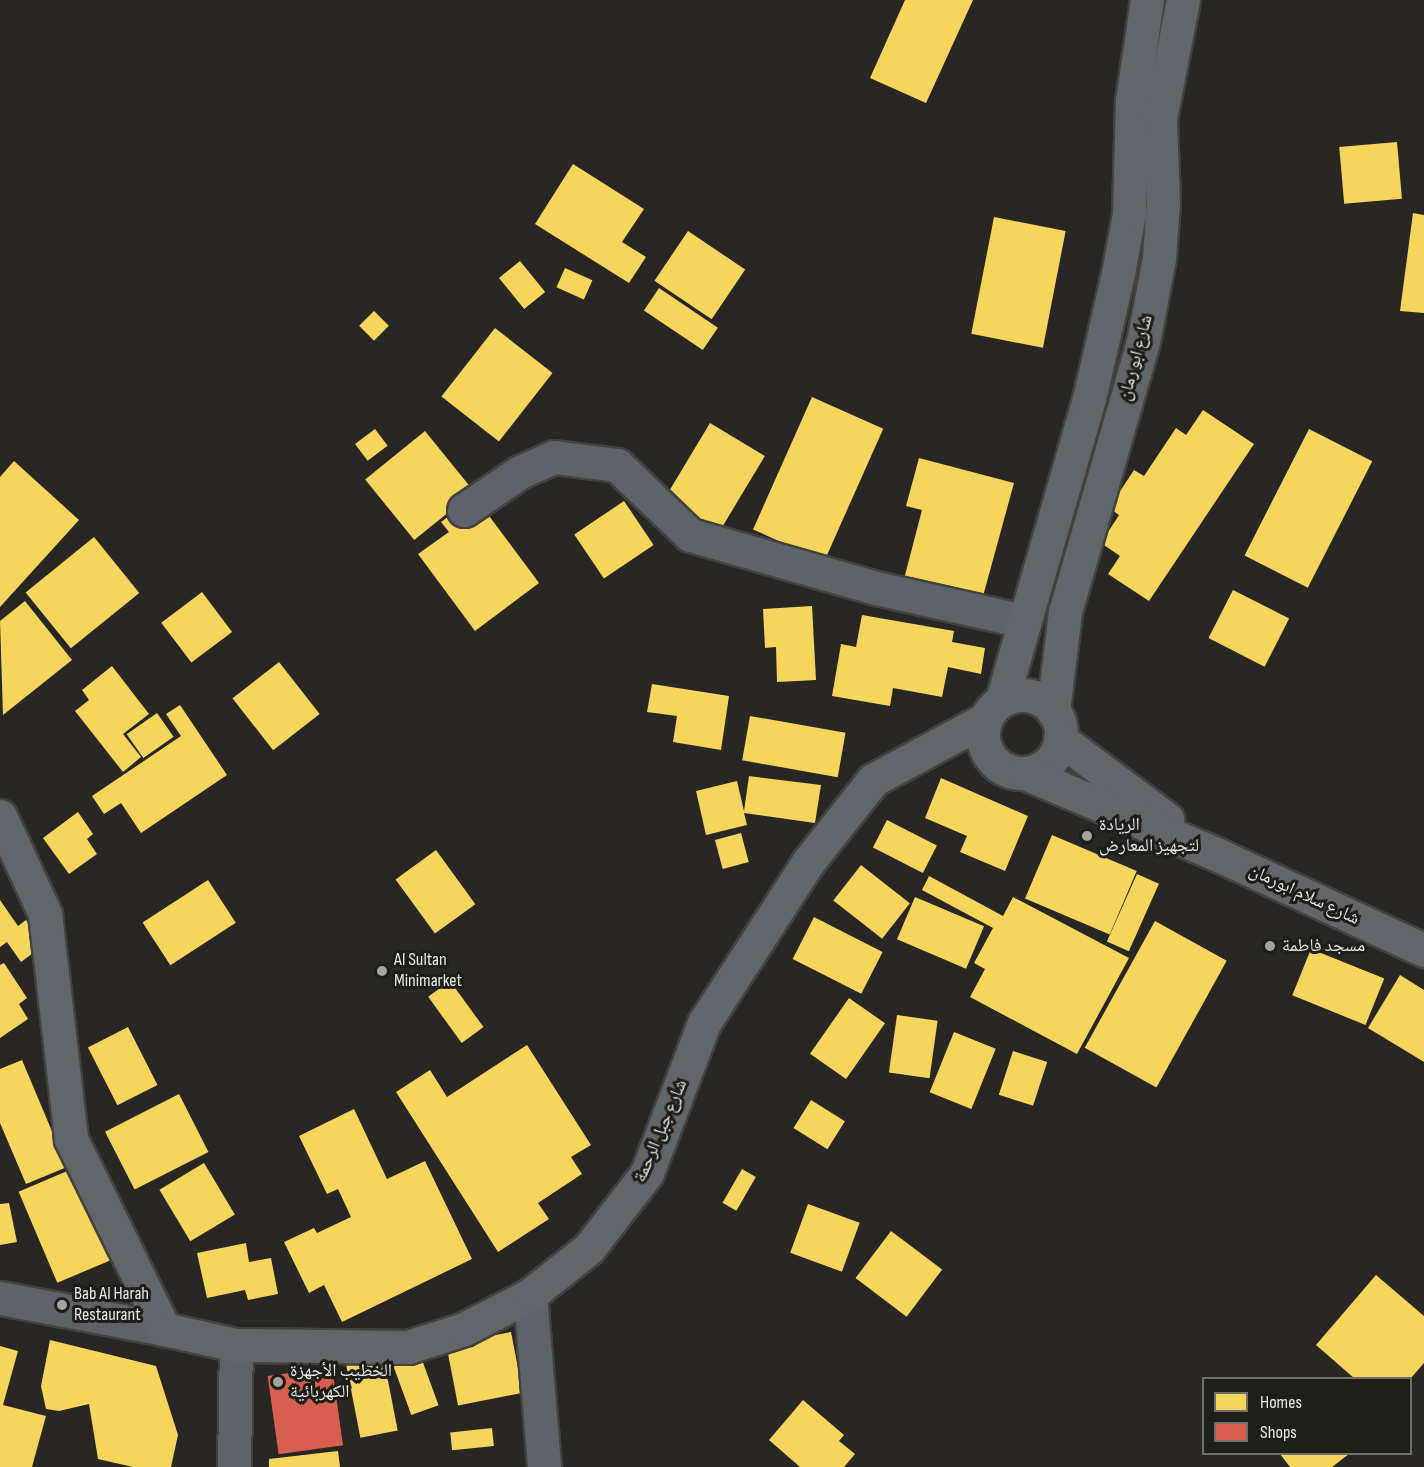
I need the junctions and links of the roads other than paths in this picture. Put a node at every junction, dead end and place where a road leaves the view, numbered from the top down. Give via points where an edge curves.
1 (1148, 0) edge
2 (1183, 0) edge
3 (464, 510) dead end
4 (1024, 621) junction
5 (994, 710) junction
6 (1057, 725) junction
7 (990, 757) junction
8 (1025, 773) junction
9 (873, 780) junction
10 (0, 816) edge
11 (1218, 855) junction
12 (1424, 951) edge
13 (530, 1295) junction
14 (0, 1298) edge
15 (164, 1329) junction
16 (236, 1346) junction
17 (234, 1467) edge
18 (544, 1467) edge

1 - 4 main road, شارع ابو رمان via 1132,101 1129,214 1118,273 1089,399
2 - 6 main road, شارع ابو رمان via 1160,119 1163,202 1158,258 1143,342 1065,612
3 - 4 street via 520,472 554,457 617,465 690,535 876,588
4 - 5 main road, شارع ابو رمان
5 - 6 main road via 1026,695 1038,699
5 - 7 main road via 984,745
5 - 9 main road
6 - 8 main road via 1049,761
6 - 11 main road
7 - 8 main road via 1000,767
7 - 9 main road via 923,763
8 - 11 main road
9 - 13 main road, شارع جبل الرحمة via 809,861 704,1023 647,1173 636,1191 589,1248
10 - 15 main road via 45,914 71,1139
11 - 12 main road, شارع سلام ابورمان
13 - 16 main road, شارع جبل الرحمة via 464,1329 408,1347
13 - 18 street
14 - 15 street
15 - 16 main road, شارع جبل الرحمة
16 - 17 street

